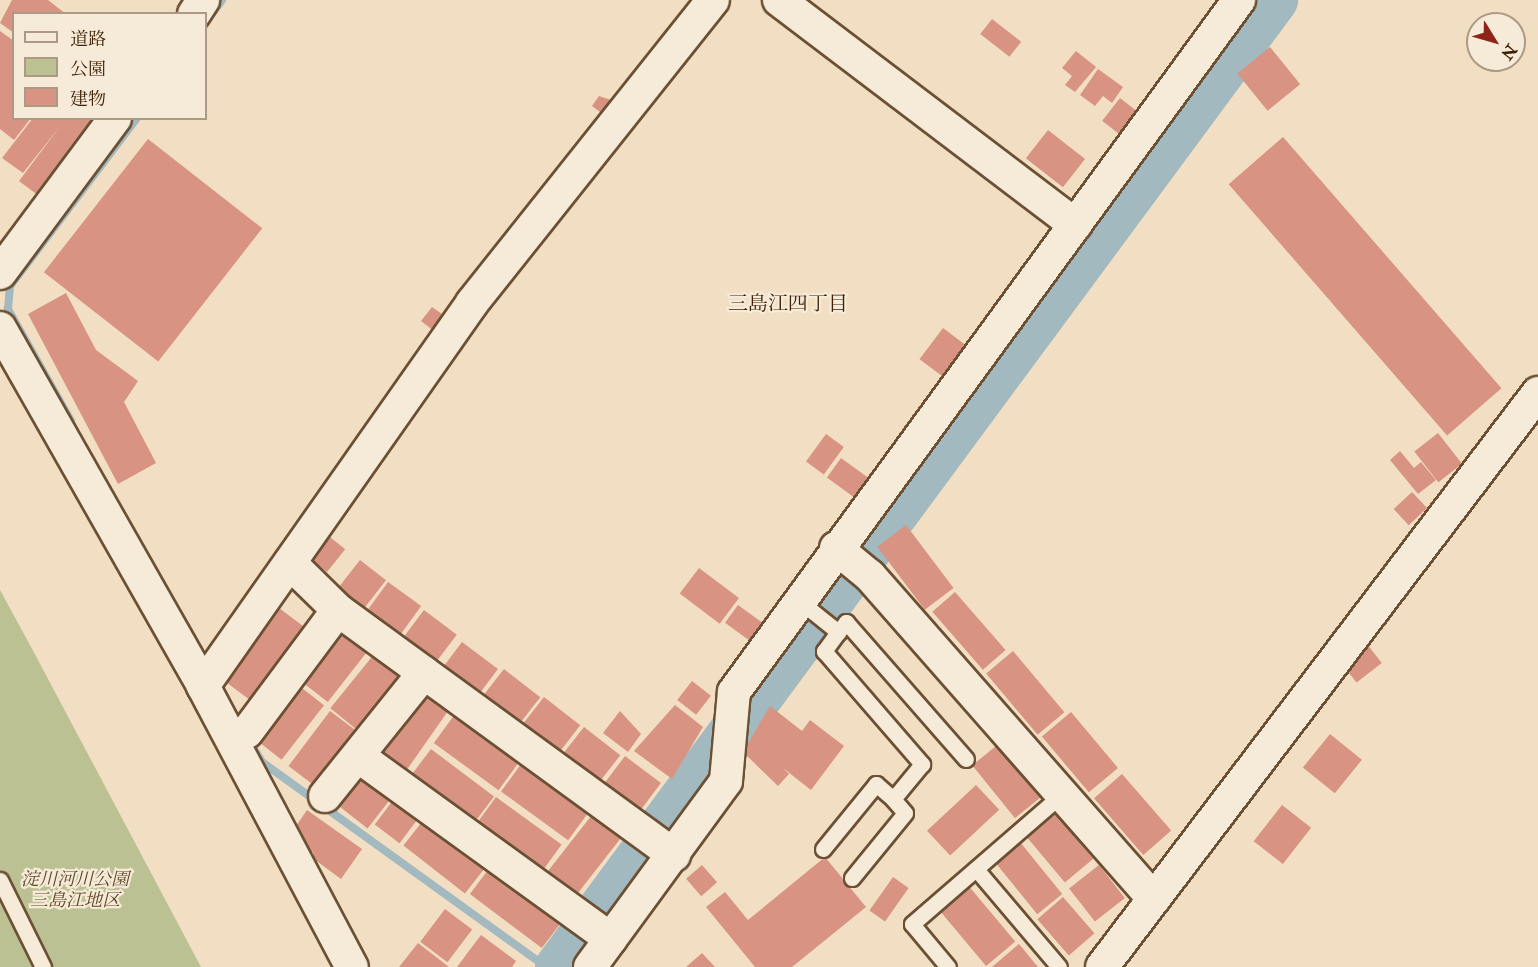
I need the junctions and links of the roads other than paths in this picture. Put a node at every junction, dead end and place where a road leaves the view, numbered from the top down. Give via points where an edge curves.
1 (713, 0) edge
2 (779, 0) edge
3 (1239, 0) edge
4 (114, 120) edge
5 (1075, 225) junction
6 (0, 273) edge
7 (0, 328) edge
8 (1538, 393) edge
9 (836, 548) junction
10 (290, 563) junction
11 (797, 599) junction
12 (338, 610) junction
13 (838, 632) junction
14 (424, 673) junction
15 (203, 686) junction
16 (247, 732) dead end
17 (358, 756) junction
18 (966, 759) dead end
19 (1062, 794) junction
20 (325, 796) dead end
21 (893, 799) junction
22 (823, 849) dead end
23 (674, 855) junction
24 (976, 869) junction
25 (852, 878) dead end
26 (0, 880) edge
27 (1154, 899) junction
28 (611, 939) junction
29 (43, 967) edge
30 (352, 967) edge
31 (590, 967) edge
32 (948, 967) edge
33 (1059, 967) edge
34 (1102, 967) edge

1 - 10 street via 472,303
2 - 5 street
3 - 5 street
4 - 6 street
5 - 9 street
7 - 15 street
8 - 27 street
9 - 11 street
9 - 19 street via 870,576
10 - 12 street
10 - 15 street
11 - 13 lane
11 - 23 street via 734,692 726,781
12 - 14 street
12 - 16 street
13 - 18 lane via 846,622
13 - 21 lane via 824,651 922,764
14 - 17 street
14 - 23 street
15 - 30 street
17 - 20 street
17 - 28 street
19 - 24 lane
19 - 27 street
21 - 22 lane via 876,784
21 - 25 lane via 905,813
23 - 28 street
24 - 32 lane via 912,924
24 - 33 lane
26 - 29 lane
27 - 34 street
28 - 31 street

